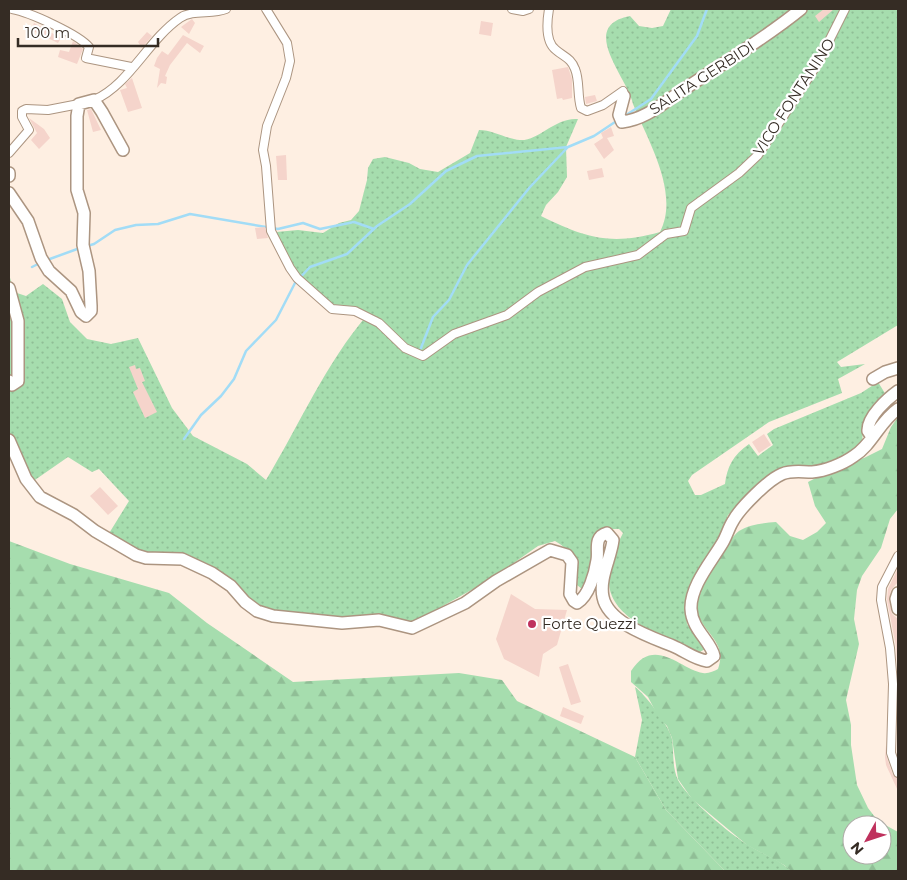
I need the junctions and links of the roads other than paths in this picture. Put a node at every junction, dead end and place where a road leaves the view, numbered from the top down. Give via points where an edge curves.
1 (12, 9) edge
2 (226, 9) edge
3 (266, 9) edge
4 (512, 9) edge
5 (528, 9) edge
6 (550, 9) edge
7 (800, 9) edge
8 (846, 9) edge
9 (131, 67) junction
10 (624, 96) joint
11 (94, 100) junction
12 (79, 104) junction
13 (123, 150) dead end
14 (9, 153) edge
15 (9, 193) edge
16 (9, 288) edge
17 (898, 368) edge
18 (874, 379) dead end
19 (9, 381) edge
20 (898, 391) edge
21 (898, 409) edge
22 (872, 437) junction
23 (9, 440) edge
24 (898, 556) edge
25 (898, 594) edge
26 (898, 609) edge
27 (898, 773) edge

1 - 9 street via 71,32 89,47 86,58
2 - 9 street via 183,16
3 - 8 street, VICO FONTANINO via 287,43 290,61 267,126 263,150 271,231 293,273 332,310 355,311 371,319 387,329 404,348 423,356 454,334 507,315 538,292 585,267 638,255 666,234 684,231 691,208 758,155 808,81
4 - 5 street
6 - 10 street via 548,38 553,49 571,60 581,108 587,111 623,92
7 - 10 street, SALITA GERBIDI via 754,45 638,118 620,118
9 - 11 street via 110,93
11 - 12 street
11 - 13 street
12 - 14 street via 22,111 29,130
12 - 15 street via 77,190 84,213 83,245 89,276 89,314 83,316 71,291 49,271 28,222
16 - 19 street via 19,331 18,381 12,385
17 - 18 street
20 - 22 street via 870,422 868,431
21 - 22 street
22 - 23 street via 856,456 831,467 779,475 733,520 692,596 691,613 698,632 713,651 714,656 710,660 694,657 639,632 616,617 602,592 612,546 611,536 607,533 602,534 598,541 598,558 589,586 577,603 570,594 572,562 559,551 550,550 496,581 481,594 412,628 379,620 329,622 273,616 251,606 212,573 182,560 136,555 95,531 74,514 40,497 26,480
24 - 27 street via 882,587 881,600 893,684 891,753
25 - 26 street

